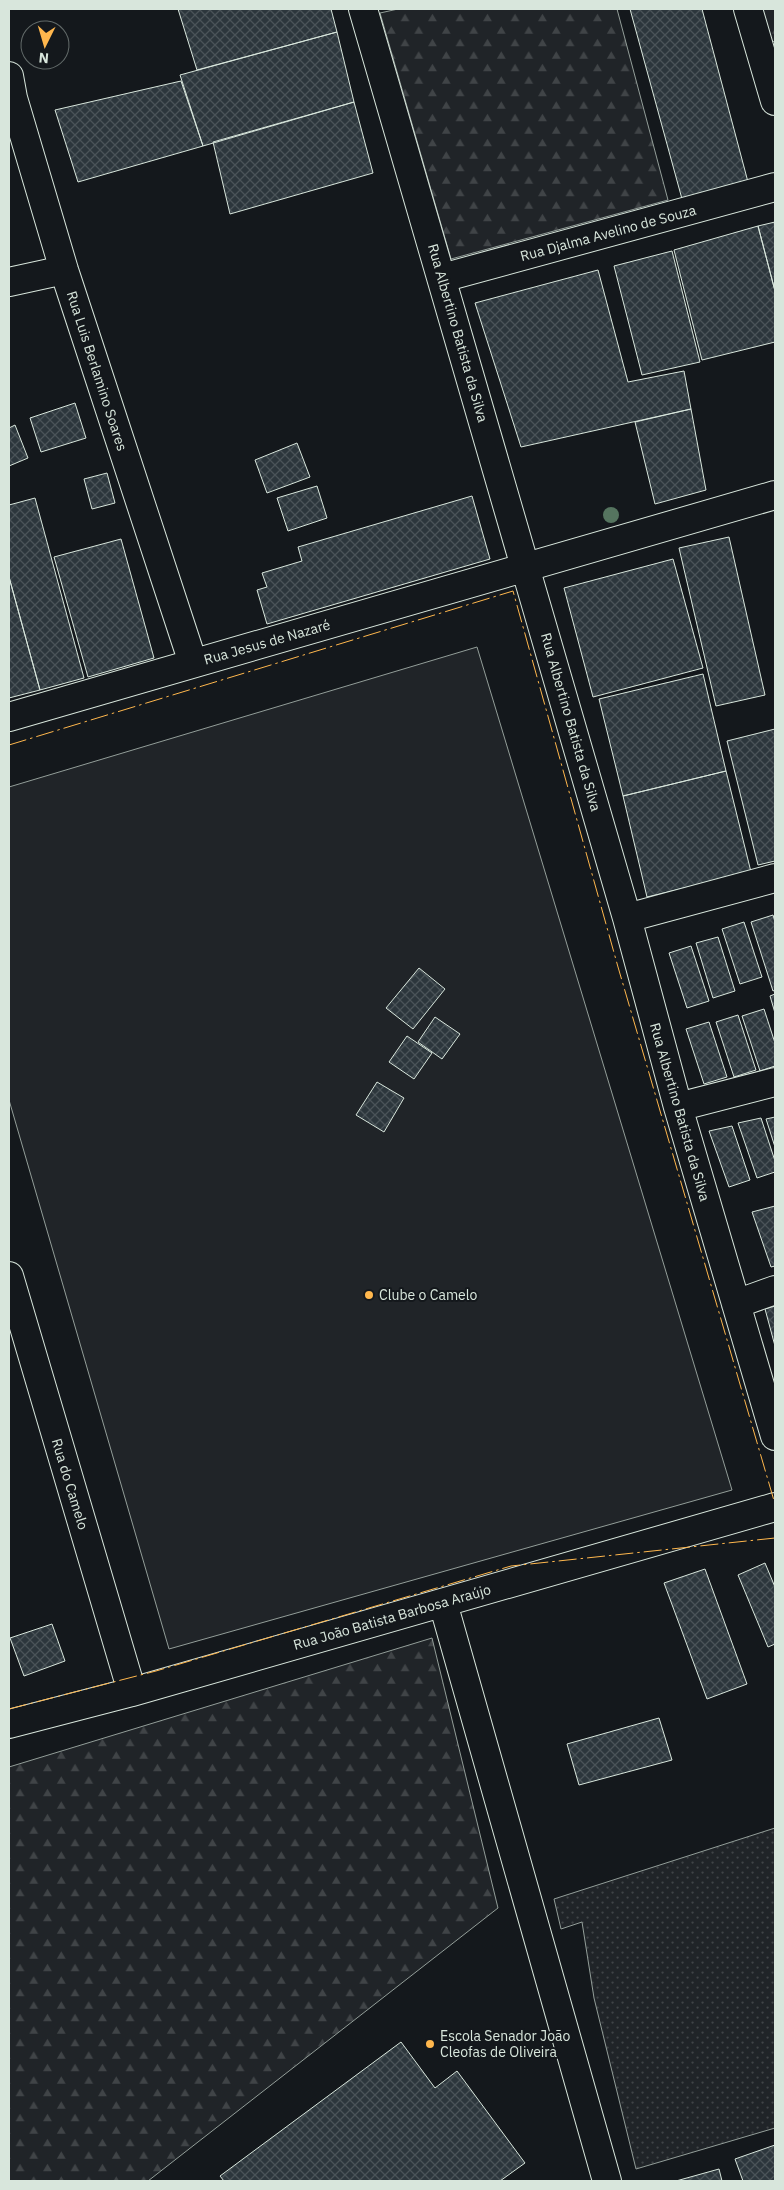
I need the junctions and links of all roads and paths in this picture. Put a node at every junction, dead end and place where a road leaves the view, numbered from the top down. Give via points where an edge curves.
1 (363, 9) edge
2 (748, 9) edge
3 (9, 76) edge
4 (775, 101) edge
5 (775, 187) edge
6 (64, 270) junction
7 (442, 278) junction
8 (9, 282) edge
9 (775, 495) edge
10 (526, 566) junction
11 (193, 663) junction
12 (9, 717) edge
13 (775, 878) edge
14 (627, 918) junction
15 (775, 1082) edge
16 (678, 1107) junction
17 (9, 1276) edge
18 (775, 1290) edge
19 (736, 1304) junction
20 (775, 1436) edge
21 (775, 1507) edge
22 (443, 1603) junction
23 (132, 1692) junction
24 (9, 1724) edge
25 (607, 2181) edge

1 - 7 street, Rua Albertino Batista da Silva
2 - 4 street
3 - 6 street, Rua Luis Berlamino Soares
5 - 7 street, Rua Djalma Avelino de Souza
6 - 8 street
6 - 11 street, Rua Luis Berlamino Soares
7 - 10 street, Rua Albertino Batista da Silva
9 - 10 street, Rua Jesus de Nazaré
10 - 11 street, Rua Jesus de Nazaré
10 - 14 street, Rua Albertino Batista da Silva
11 - 12 street, Rua Jesus de Nazaré
13 - 14 street
14 - 16 street, Rua Albertino Batista da Silva
15 - 16 street
16 - 19 street, Rua Albertino Batista da Silva
17 - 23 street, Rua do Camelo
18 - 19 street
19 - 20 street, Rua Albertino Batista da Silva
21 - 22 street, Rua João Batista Barbosa Araújo
22 - 23 street, Rua João Batista Barbosa Araújo
22 - 25 street
23 - 24 street, Rua João Batista Barbosa Araújo

